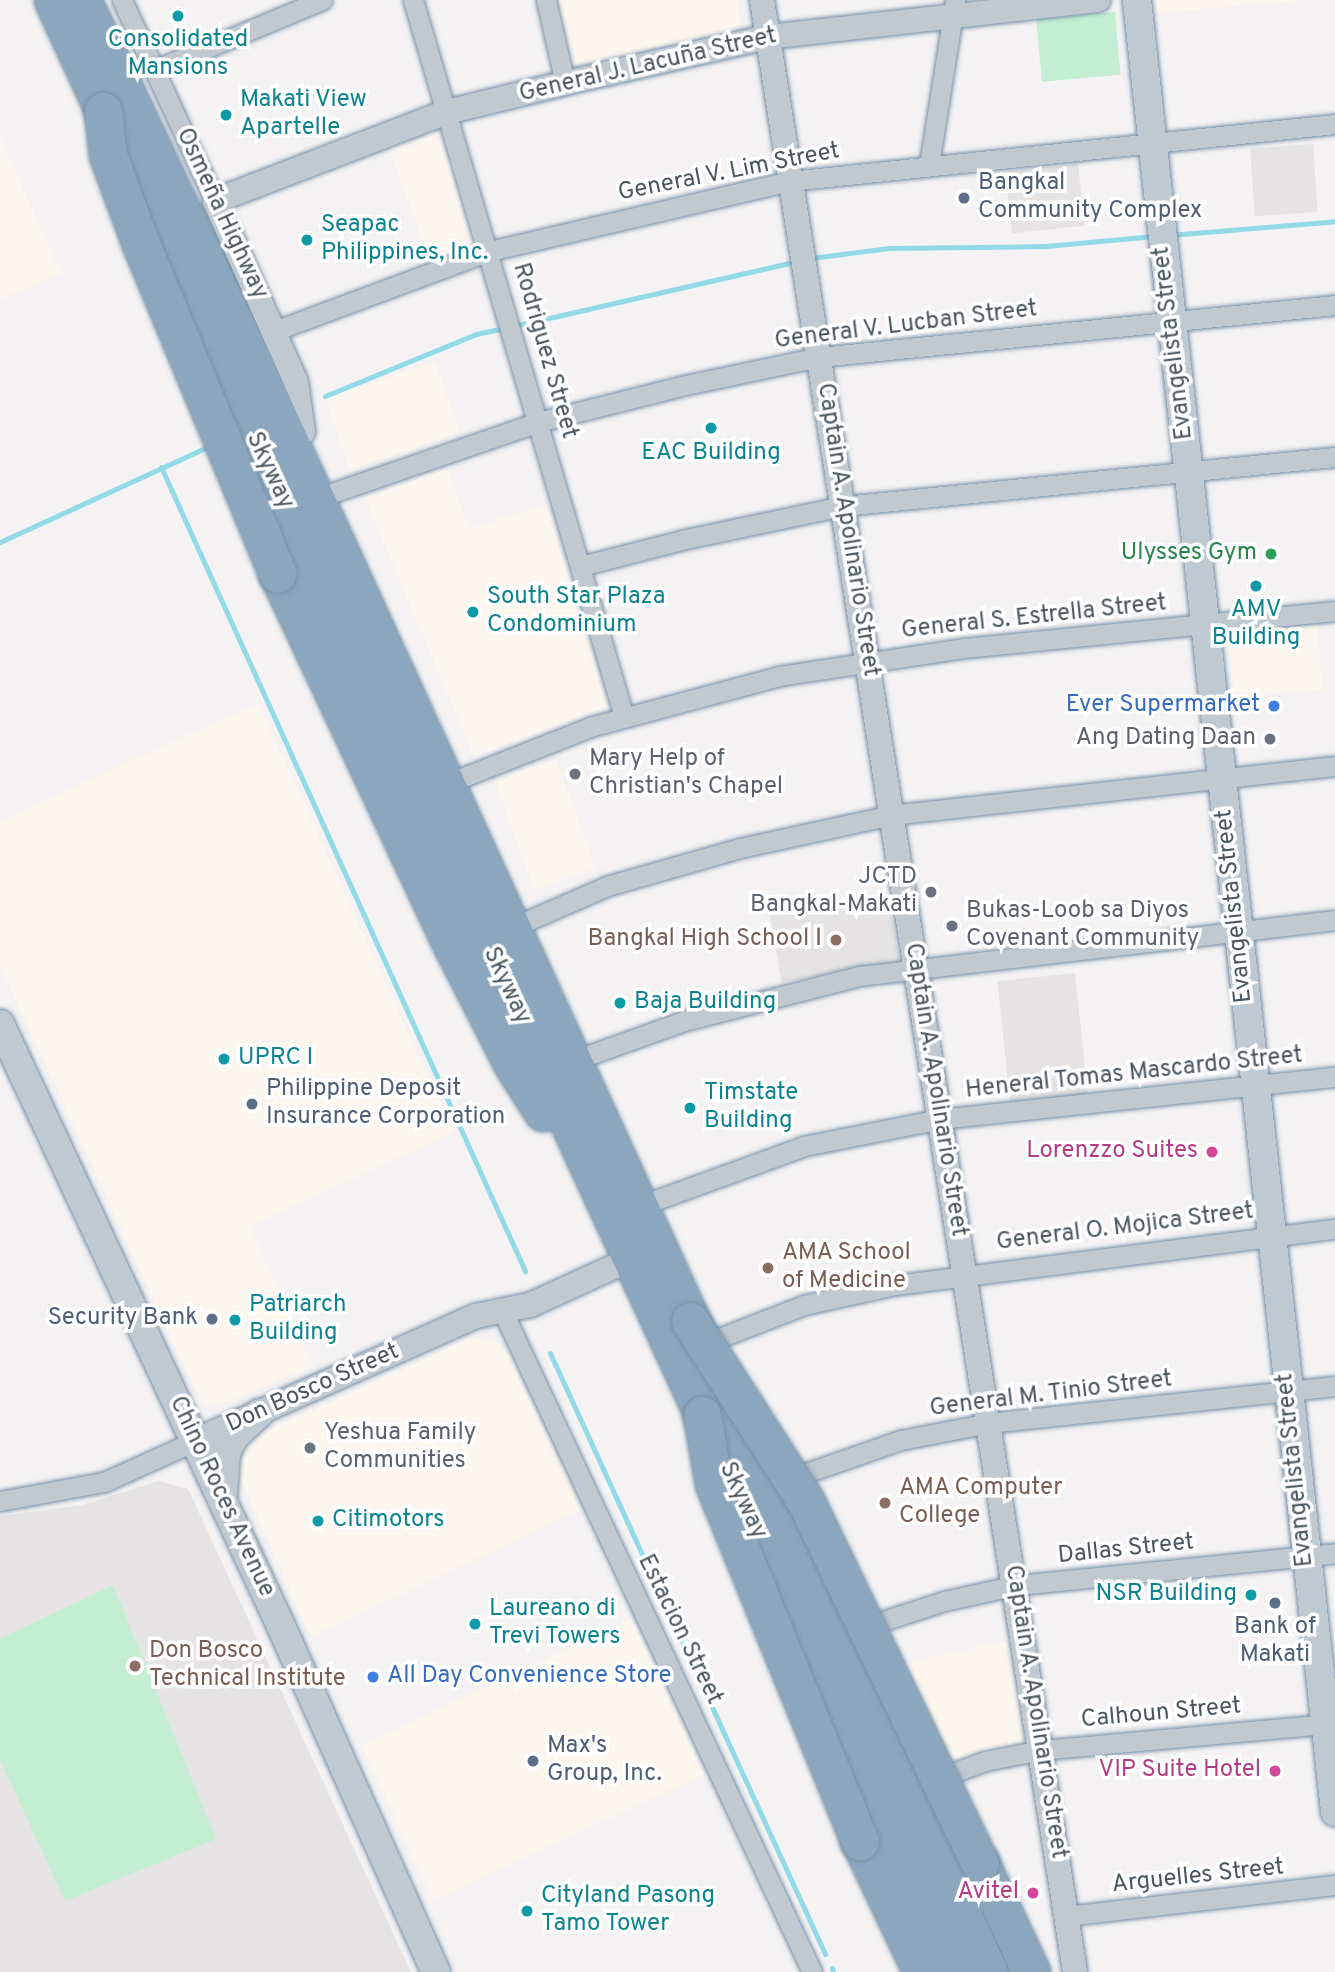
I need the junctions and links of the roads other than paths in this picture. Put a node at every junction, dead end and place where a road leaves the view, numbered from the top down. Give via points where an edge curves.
1 (53, 0) edge
2 (82, 0) edge
3 (122, 0) edge
4 (321, 0) edge
5 (413, 0) edge
6 (546, 0) edge
7 (762, 0) edge
8 (1098, 0) edge
9 (1137, 0) edge
10 (954, 8) edge
11 (768, 37) junction
12 (154, 70) junction
13 (565, 83) junction
14 (103, 111) junction
15 (447, 112) junction
16 (1335, 124) edge
17 (1152, 144) junction
18 (929, 165) junction
19 (790, 181) junction
20 (215, 201) junction
21 (489, 251) junction
22 (1335, 305) edge
23 (1172, 321) junction
24 (274, 331) junction
25 (819, 357) junction
26 (538, 422) junction
27 (303, 432) dead end
28 (1335, 457) edge
29 (1190, 475) junction
30 (332, 493) dead end
31 (843, 506) junction
32 (581, 566) junction
33 (1335, 611) edge
34 (1206, 625) junction
35 (868, 661) junction
36 (624, 717) junction
37 (1335, 766) edge
38 (461, 778) dead end
39 (1221, 778) junction
40 (891, 815) junction
41 (1335, 920) edge
42 (527, 921) dead end
43 (1238, 930) junction
44 (915, 967) junction
45 (0, 1024) edge
46 (589, 1055) dead end
47 (1335, 1077) edge
48 (1254, 1086) junction
49 (940, 1119) junction
50 (564, 1132) dead end
51 (656, 1200) dead end
52 (1335, 1229) edge
53 (1270, 1235) junction
54 (622, 1263) dead end
55 (965, 1272) junction
56 (502, 1310) junction
57 (705, 1329) junction
58 (1335, 1386) edge
59 (1287, 1391) junction
60 (260, 1413) junction
61 (702, 1415) junction
62 (989, 1423) junction
63 (195, 1441) junction
64 (780, 1483) dead end
65 (0, 1501) edge
66 (225, 1505) junction
67 (1335, 1553) edge
68 (1305, 1556) junction
69 (1017, 1585) junction
70 (844, 1634) dead end
71 (1330, 1723) edge
72 (1041, 1750) junction
73 (914, 1788) dead end
74 (1335, 1812) edge
75 (1335, 1885) edge
76 (1066, 1916) junction
77 (436, 1972) edge
78 (812, 1972) edge
79 (922, 1972) edge
80 (959, 1972) edge
81 (989, 1972) edge
82 (1031, 1972) edge
83 (1075, 1972) edge

1 - 14 highway, Skyway
2 - 57 highway, Skyway
3 - 12 street, Osmeña Highway
4 - 12 street
5 - 15 street, Rodriguez Street
6 - 13 street
7 - 11 street, Captain A. Apolinario Street
8 - 10 street, General J. Lacuña Street
9 - 17 main road, Evangelista Street
10 - 11 street, General J. Lacuña Street
10 - 18 street
11 - 13 street, General J. Lacuña Street
11 - 19 street, Captain A. Apolinario Street
12 - 20 street, Osmeña Highway
13 - 15 street, General J. Lacuña Street
14 - 50 highway, bridge via 108,155 278,574 500,1040 538,1107
14 - 61 highway, Skyway, bridge
15 - 20 street, General J. Lacuña Street
15 - 21 street, Rodriguez Street
16 - 17 street, General V. Lim Street
17 - 18 street, General V. Lim Street
17 - 23 main road, Evangelista Street
18 - 19 street, General V. Lim Street
19 - 21 street, General V. Lim Street
19 - 25 street, Captain A. Apolinario Street
20 - 24 street, Osmeña Highway
21 - 24 street, General V. Lim Street
21 - 26 street, Rodriguez Street
22 - 23 street, General V. Lucban Street
23 - 25 street, General V. Lucban Street
23 - 29 main road, Evangelista Street
24 - 27 street, Osmeña Highway via 300,393
25 - 26 street, General V. Lucban Street
25 - 31 street, Captain A. Apolinario Street
26 - 30 street, General V. Lucban Street
26 - 32 street, Rodriguez Street
28 - 29 street
29 - 31 street
29 - 34 main road, Evangelista Street
31 - 32 street
31 - 35 street, Captain A. Apolinario Street
32 - 36 street, Rodriguez Street
33 - 34 street, General S. Estrella Street
34 - 35 street, General S. Estrella Street
34 - 39 main road, Evangelista Street
35 - 36 street, General S. Estrella Street via 779,676
35 - 40 street, Captain A. Apolinario Street
36 - 38 street, General S. Estrella Street
37 - 39 street
39 - 40 street
39 - 43 main road, Evangelista Street
40 - 42 street via 740,848 607,886
40 - 44 street, Captain A. Apolinario Street
41 - 43 street
43 - 44 street
43 - 48 main road, Evangelista Street
44 - 46 street via 859,976 729,1009
44 - 49 street, Captain A. Apolinario Street
45 - 63 main road, Chino Roces Avenue
47 - 48 street, Heneral Tomas Mascardo Street
48 - 49 street, Heneral Tomas Mascardo Street
48 - 53 main road, Evangelista Street
49 - 51 street, Heneral Tomas Mascardo Street via 804,1146
49 - 55 street, Captain A. Apolinario Street
52 - 53 street, General O. Mojica Street
53 - 55 street, General O. Mojica Street
53 - 59 main road, Evangelista Street
54 - 56 street, Don Bosco Street via 530,1305
55 - 57 street, General O. Mojica Street
55 - 62 street, Captain A. Apolinario Street
56 - 60 street, Don Bosco Street via 476,1316
56 - 78 street, Estacion Street
57 - 81 highway, Skyway, bridge
57 - 82 highway, bridge via 805,1500
58 - 59 street, General M. Tinio Street
59 - 62 street, General M. Tinio Street
59 - 68 main road, Evangelista Street
60 - 63 street, Don Bosco Street
60 - 66 main road via 240,1430 226,1453 221,1479
61 - 79 highway, bridge via 714,1483 860,1841
61 - 80 highway, Skyway, bridge
62 - 64 street, General M. Tinio Street via 862,1451
62 - 69 street, Captain A. Apolinario Street
63 - 65 street, Don Bosco Street via 104,1482
63 - 66 main road, Chino Roces Avenue
66 - 77 main road, Chino Roces Avenue
67 - 68 street, Dallas Street
68 - 69 street, Dallas Street
68 - 71 main road, Evangelista Street
69 - 70 street, Dallas Street via 943,1601
69 - 72 street, Captain A. Apolinario Street
71 - 72 street, Calhoun Street
71 - 74 main road, Evangelista Street
72 - 73 street, Calhoun Street via 985,1761
72 - 76 street, Captain A. Apolinario Street
75 - 76 street, Arguelles Street
76 - 83 street, Captain A. Apolinario Street

